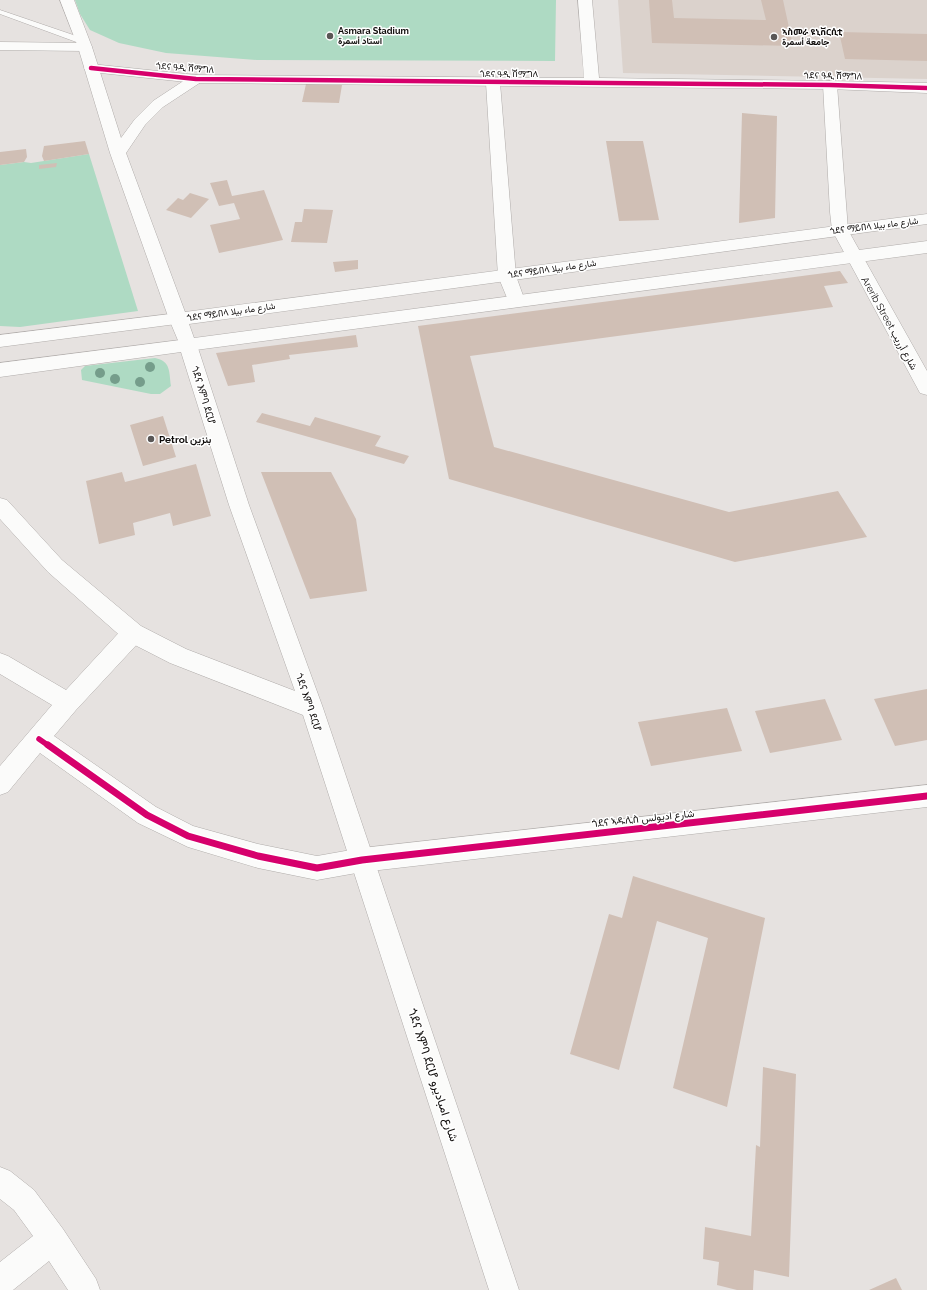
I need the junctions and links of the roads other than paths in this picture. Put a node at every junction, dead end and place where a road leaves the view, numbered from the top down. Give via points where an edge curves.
1 (67, 0) edge
2 (585, 0) edge
3 (0, 12) edge
4 (84, 44) junction
5 (0, 46) edge
6 (91, 68) junction
7 (196, 79) junction
8 (592, 82) junction
9 (493, 83) junction
10 (830, 85) junction
11 (927, 88) edge
12 (118, 153) junction
13 (922, 220) edge
14 (840, 230) junction
15 (927, 236) edge
16 (927, 247) edge
17 (854, 257) junction
18 (507, 276) junction
19 (516, 301) junction
20 (178, 319) junction
21 (0, 341) edge
22 (188, 345) junction
23 (0, 370) edge
24 (927, 388) edge
25 (0, 506) edge
26 (132, 634) junction
27 (0, 663) edge
28 (68, 703) junction
29 (312, 708) junction
30 (39, 739) junction
31 (0, 784) edge
32 (927, 796) edge
33 (362, 860) junction
34 (0, 1181) edge
35 (53, 1239) junction
36 (0, 1280) edge
37 (85, 1290) edge
38 (504, 1290) edge

1 - 4 main road, ጎደና እምባ ደርሆ
2 - 8 main road
3 - 4 lane
4 - 5 main road
4 - 6 main road, ጎደና እምባ ደርሆ
6 - 7 main road, ጎደና ዓዲ ሽማግለ
6 - 12 main road, ጎደና እምባ ደርሆ
7 - 9 main road, ጎደና ዓዲ ሽማግለ
7 - 12 main road via 158,104 140,122
8 - 9 main road, ጎደና ዓዲ ሽማግለ
8 - 10 main road, ጎደና ዓዲ ሽማግለ
9 - 18 main road
10 - 11 main road, ጎደና ዓዲ ሽማግለ
10 - 14 main road
12 - 20 main road, ጎደና እምባ ደርሆ
13 - 14 main road, ጎደና ማይበላ شارع ماء بيلا
13 - 15 main road
14 - 17 main road, Arerib Street شارع أرريب
14 - 18 main road, ጎደና ማይበላ شارع ماء بيلا
16 - 17 main road
17 - 19 main road
17 - 24 main road, Arerib Street شارع أرريب
18 - 19 main road
18 - 20 main road, ጎደና ማይበላ شارع ماء بيلا
19 - 22 main road
20 - 21 main road, ጎደና ማይበላ شارع ماء بيلا
20 - 22 main road, ጎደና እምባ ደርሆ
22 - 23 main road
22 - 29 main road, ጎደና እምባ ደርሆ via 239,506
25 - 26 main road via 54,566
26 - 28 main road
26 - 29 main road via 178,656
27 - 28 main road
28 - 30 main road
29 - 33 main road, ጎደና እምባ ደርሆ
30 - 31 main road
30 - 33 main road, ጎደና ኣዱሊስ شارع اديولس via 147,815 188,836 258,856 317,868
32 - 33 main road, ጎደና ኣዱሊስ شارع اديولس
33 - 38 main road, ጎደና እምባ ደርሆ شارع امباديرو
34 - 35 main road via 24,1200
35 - 36 main road
35 - 37 main road

